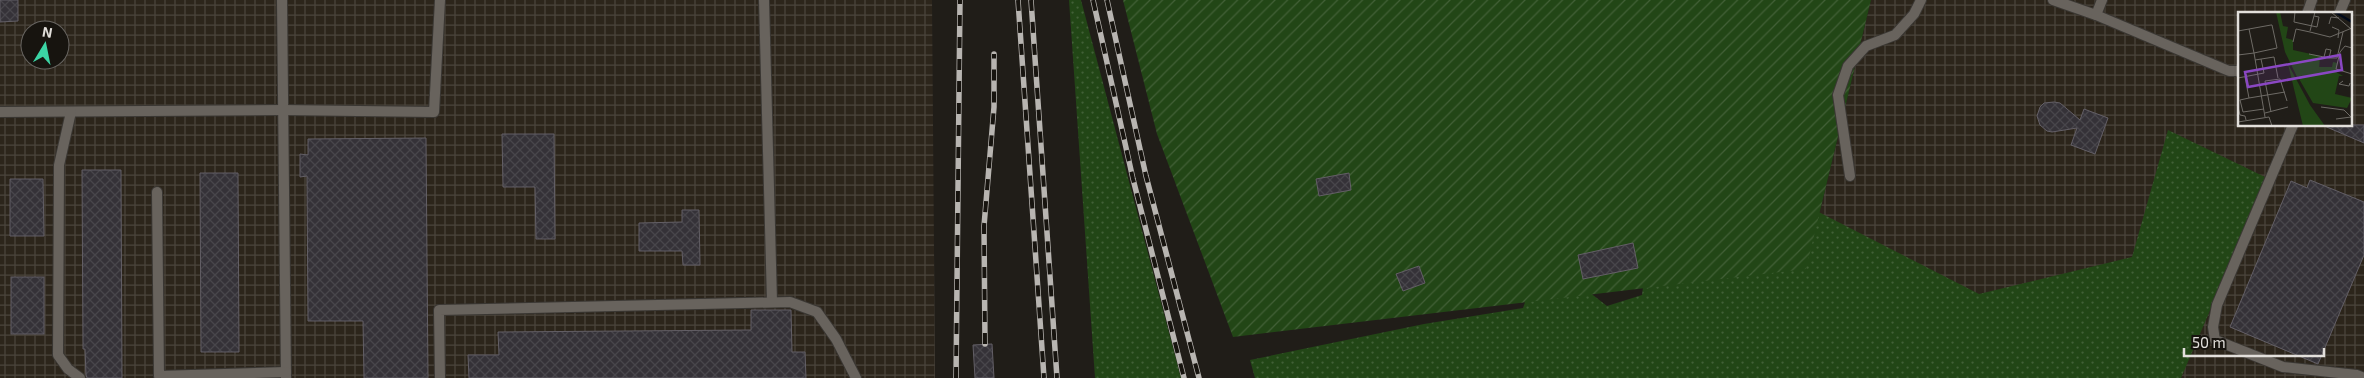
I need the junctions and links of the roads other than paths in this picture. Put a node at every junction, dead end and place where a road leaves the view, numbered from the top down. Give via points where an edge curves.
1 (282, 0) edge
2 (440, 0) edge
3 (764, 0) edge
4 (1921, 0) edge
5 (2053, 0) edge
6 (2102, 0) edge
7 (2312, 0) edge
8 (2345, 0) edge
9 (2308, 12) edge
10 (2340, 12) edge
11 (2096, 15) junction
12 (2238, 71) edge
13 (282, 110) junction
14 (0, 112) edge
15 (71, 112) junction
16 (2292, 126) edge
17 (1850, 176) dead end
18 (157, 192) dead end
19 (772, 302) junction
20 (286, 375) edge
21 (80, 378) edge
22 (440, 378) edge
23 (856, 378) edge
24 (2364, 378) edge

1 - 13 lane
2 - 13 lane via 434,112
3 - 19 lane
4 - 17 lane via 1914,14 1895,35 1866,46 1848,66 1838,95
5 - 11 lane
6 - 11 lane
7 - 9 lane
8 - 10 lane
11 - 12 lane via 2229,71
13 - 15 lane
13 - 20 lane
14 - 15 lane
15 - 21 lane via 59,165 58,355
16 - 24 lane via 2217,305 2213,327 2215,340 2283,368
18 - 20 lane via 159,376
19 - 22 lane via 439,310
19 - 23 lane via 790,302 817,312 836,339

